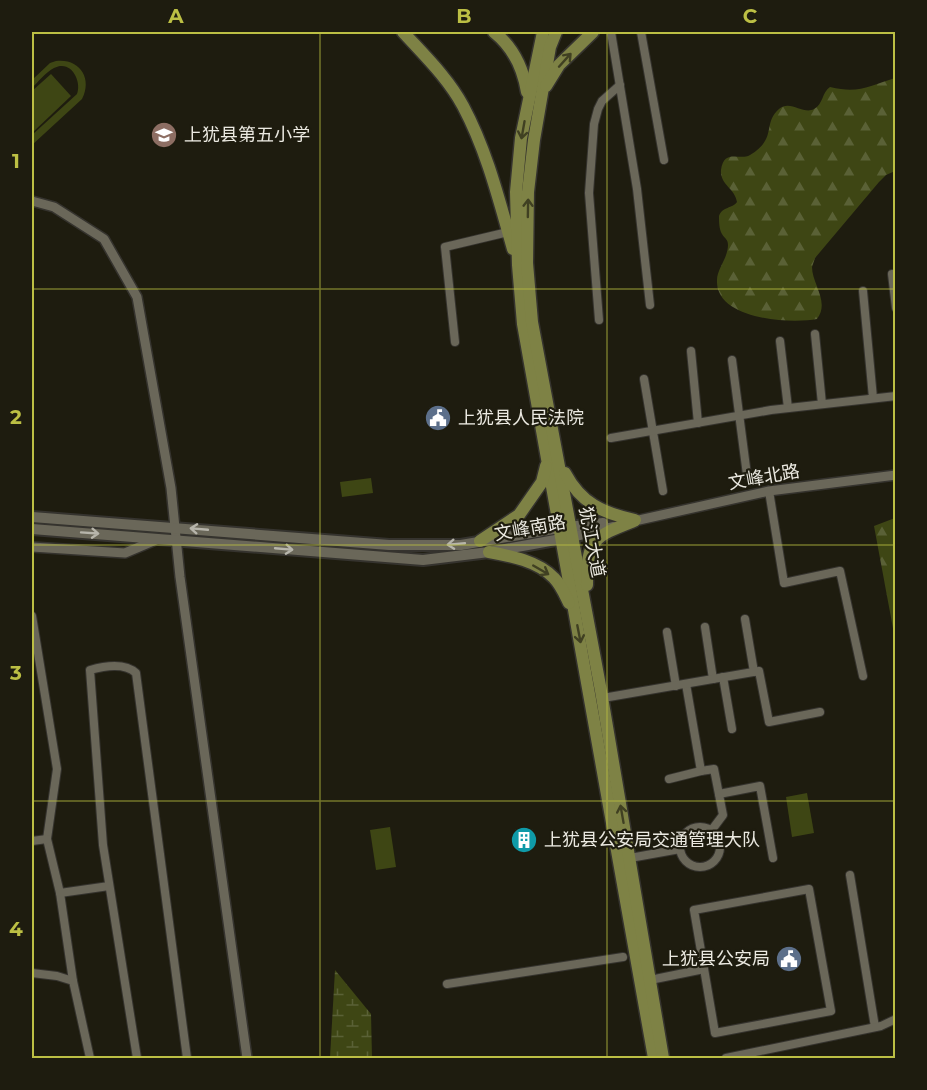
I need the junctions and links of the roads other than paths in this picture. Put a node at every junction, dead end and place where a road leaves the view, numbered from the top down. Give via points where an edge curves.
1 (403, 32) edge
2 (494, 32) edge
3 (543, 32) edge
4 (556, 32) edge
5 (593, 32) edge
6 (611, 32) edge
7 (640, 32) edge
8 (620, 85) junction
9 (542, 93) junction
10 (528, 101) junction
11 (664, 160) dead end
12 (32, 201) edge
13 (508, 232) junction
14 (518, 265) junction
15 (892, 274) dead end
16 (863, 291) dead end
17 (650, 305) dead end
18 (896, 308) edge
19 (599, 320) dead end
20 (815, 334) dead end
21 (780, 341) dead end
22 (455, 342) dead end
23 (691, 351) dead end
24 (732, 360) dead end
25 (644, 379) dead end
26 (896, 396) edge
27 (873, 398) junction
28 (822, 404) junction
29 (788, 408) junction
30 (738, 416) junction
31 (698, 423) junction
32 (652, 431) junction
33 (611, 438) dead end
34 (553, 461) junction
35 (747, 475) dead end
36 (896, 475) edge
37 (663, 491) dead end
38 (770, 491) junction
39 (32, 517) edge
40 (636, 521) junction
41 (175, 527) junction
42 (32, 529) edge
43 (566, 533) junction
44 (160, 538) junction
45 (176, 539) junction
46 (480, 541) junction
47 (32, 547) edge
48 (489, 552) junction
49 (581, 613) junction
50 (32, 616) edge
51 (745, 619) dead end
52 (705, 627) dead end
53 (667, 632) dead end
54 (754, 672) junction
55 (863, 676) dead end
56 (723, 678) junction
57 (713, 679) junction
58 (686, 684) junction
59 (676, 686) junction
60 (603, 698) junction
61 (820, 712) dead end
62 (732, 729) dead end
63 (701, 771) junction
64 (669, 778) dead end
65 (719, 794) junction
66 (711, 831) junction
67 (47, 839) junction
68 (32, 841) edge
69 (680, 849) junction
70 (630, 858) junction
71 (773, 858) dead end
72 (850, 875) dead end
73 (109, 886) junction
74 (60, 893) junction
75 (623, 957) dead end
76 (704, 969) junction
77 (32, 974) edge
78 (650, 980) junction
79 (73, 981) junction
80 (447, 984) dead end
81 (896, 1019) edge
82 (875, 1027) junction
83 (90, 1059) edge
84 (137, 1059) edge
85 (187, 1059) edge
86 (247, 1059) edge
87 (654, 1059) edge
88 (663, 1059) edge
89 (726, 1059) edge

1 - 13 main road via 436,68 462,105 487,160
2 - 10 main road via 521,66
3 - 10 main road, 犹江大道
4 - 9 main road, 犹江大道
9 -> 5 main road via 559,65
6 - 8 street
7 - 11 street
8 - 17 street
8 - 19 street via 602,101 594,124 589,193
34 -> 9 main road, 犹江大道 via 527,263 528,192
10 -> 14 main road, 犹江大道 via 516,192
12 - 41 street via 54,207 104,239 137,297
13 - 14 main road
13 - 22 street via 445,248
14 - 34 main road, 犹江大道 via 523,324
15 - 18 street
16 - 27 street
20 - 28 street
21 - 29 street
23 - 31 street
24 - 30 street
25 - 32 street
26 - 27 street
27 - 28 street
28 - 29 street
29 - 30 street
30 - 31 street
30 - 35 street
31 - 32 street
32 - 33 street
32 - 37 street
34 - 40 main road via 572,488 595,507
34 - 43 main road, 犹江大道
34 - 46 main road via 519,515
36 - 38 street, 文峰北路
38 - 40 street, 文峰北路
38 - 55 street via 784,583 840,571
39 - 41 main road, 文峰南路
40 - 43 main road, 文峰南路
40 - 49 main road via 601,534 593,543
41 - 45 street
46 -> 41 main road, 文峰南路 via 461,545 389,545
42 -> 44 main road, 文峰南路
43 - 46 main road, 文峰南路
43 - 48 main road, 文峰南路
43 - 49 main road, 犹江大道
44 - 45 main road, 文峰南路
44 - 47 street via 125,553
45 -> 48 main road, 文峰南路 via 423,560
45 - 86 street
48 -> 49 main road via 543,569
49 - 60 main road, 犹江大道
49 -> 87 main road, 犹江大道
50 - 67 street via 57,769
51 - 54 street
52 - 57 street
53 - 59 street
54 - 56 street
54 - 61 street via 759,671 769,722
56 - 57 street
56 - 62 street
57 - 58 street
58 - 59 street
58 - 63 street
59 - 60 street
70 -> 60 main road, 犹江大道
63 - 64 street
63 - 65 street via 714,769
65 - 66 street via 723,815
65 - 71 street via 760,786
66 - 69 street via 702,827 687,831
66 - 69 street via 719,849 708,865 689,863
67 - 68 street
67 - 74 street
69 - 70 street
70 - 78 main road, 犹江大道
72 - 82 street
73 - 74 street
73 - 84 street
73 - 85 street via 90,670 105,666 130,668 136,673
74 - 79 street
75 - 80 street
76 - 76 street via 694,910 809,889 831,1011 715,1033
76 - 78 street
77 - 79 street
78 - 88 main road, 犹江大道
79 - 83 street
81 - 82 street
82 - 89 street

